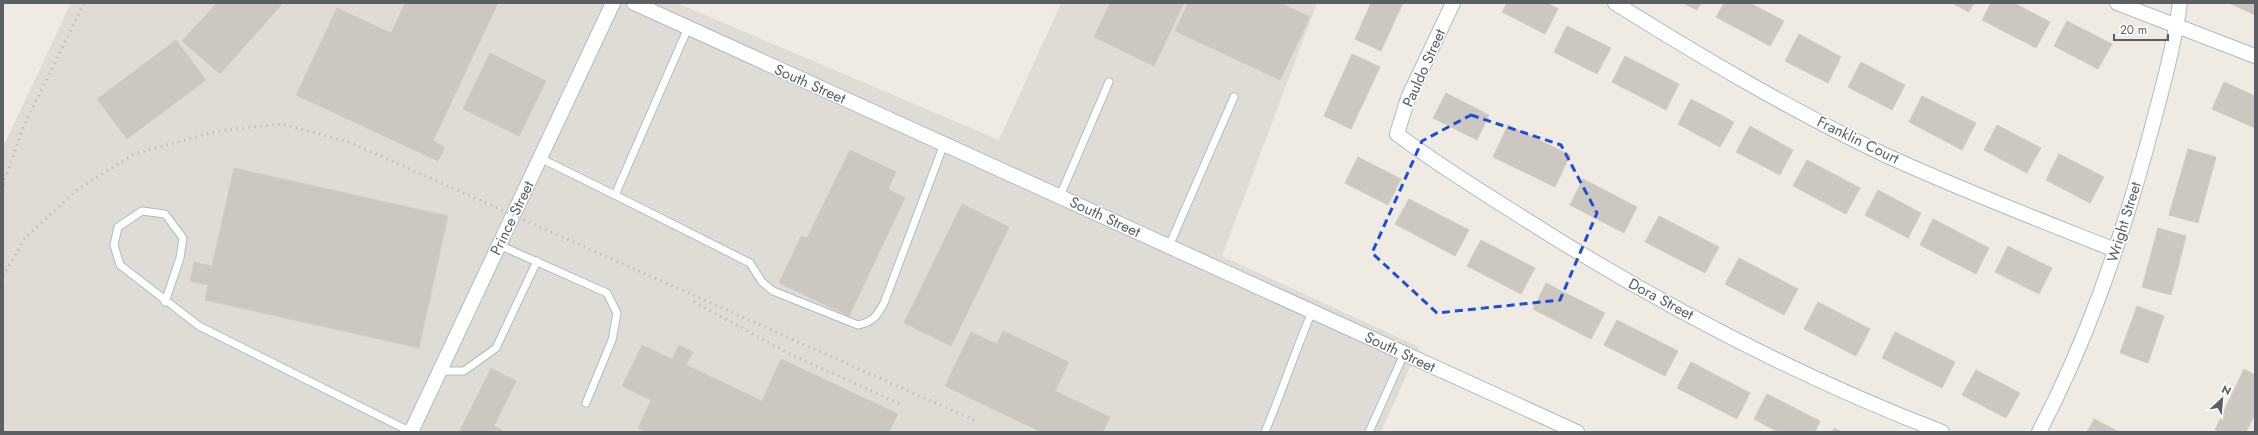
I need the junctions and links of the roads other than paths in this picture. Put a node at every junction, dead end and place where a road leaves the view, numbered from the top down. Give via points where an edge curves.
1 (613, 3) edge
2 (634, 3) edge
3 (1453, 3) edge
4 (1615, 3) edge
5 (2117, 3) edge
6 (2180, 3) edge
7 (2177, 26) junction
8 (688, 28) junction
9 (2255, 56) edge
10 (1109, 82) dead end
11 (1234, 97) dead end
12 (1397, 134) joint
13 (944, 144) junction
14 (540, 158) junction
15 (615, 195) junction
16 (1060, 196) junction
17 (499, 245) junction
18 (1169, 246) junction
19 (2115, 250) junction
20 (537, 261) junction
21 (165, 302) junction
22 (1312, 312) junction
23 (1404, 354) junction
24 (439, 371) junction
25 (586, 403) dead end
26 (411, 432) edge
27 (1265, 432) edge
28 (1369, 432) edge
29 (1577, 432) edge
30 (1942, 432) edge
31 (2039, 432) edge

1 - 14 street, Prince Street
2 - 8 street, South Street
3 - 12 street, Pauldo Street via 1408,98
4 - 19 street, Franklin Court via 1734,77 1870,147 1980,197
5 - 7 street
6 - 7 street, Wright Street
7 - 9 street
7 - 19 street, Wright Street via 2153,122
8 - 13 street, South Street
8 - 15 lane
10 - 16 lane
11 - 18 lane
12 - 30 street, Dora Street via 1426,157 1572,250 1628,282 1798,369
13 - 15 lane via 884,303 870,323 858,325 773,291 762,282 750,263
13 - 16 street, South Street
14 - 15 lane
14 - 17 street, Prince Street
16 - 18 street, South Street
17 - 20 lane
17 - 24 street, Prince Street
18 - 22 street, South Street
19 - 31 street, Wright Street via 2083,340
20 - 24 lane via 496,348 464,371
20 - 25 lane via 607,293 617,313 612,340
21 - 21 lane via 120,265 114,245 118,227 142,211 165,214 183,238 180,258
21 - 26 lane via 199,326
22 - 23 street, South Street
22 - 27 lane via 1294,352
23 - 28 lane
23 - 29 street, South Street
24 - 26 street, Prince Street

